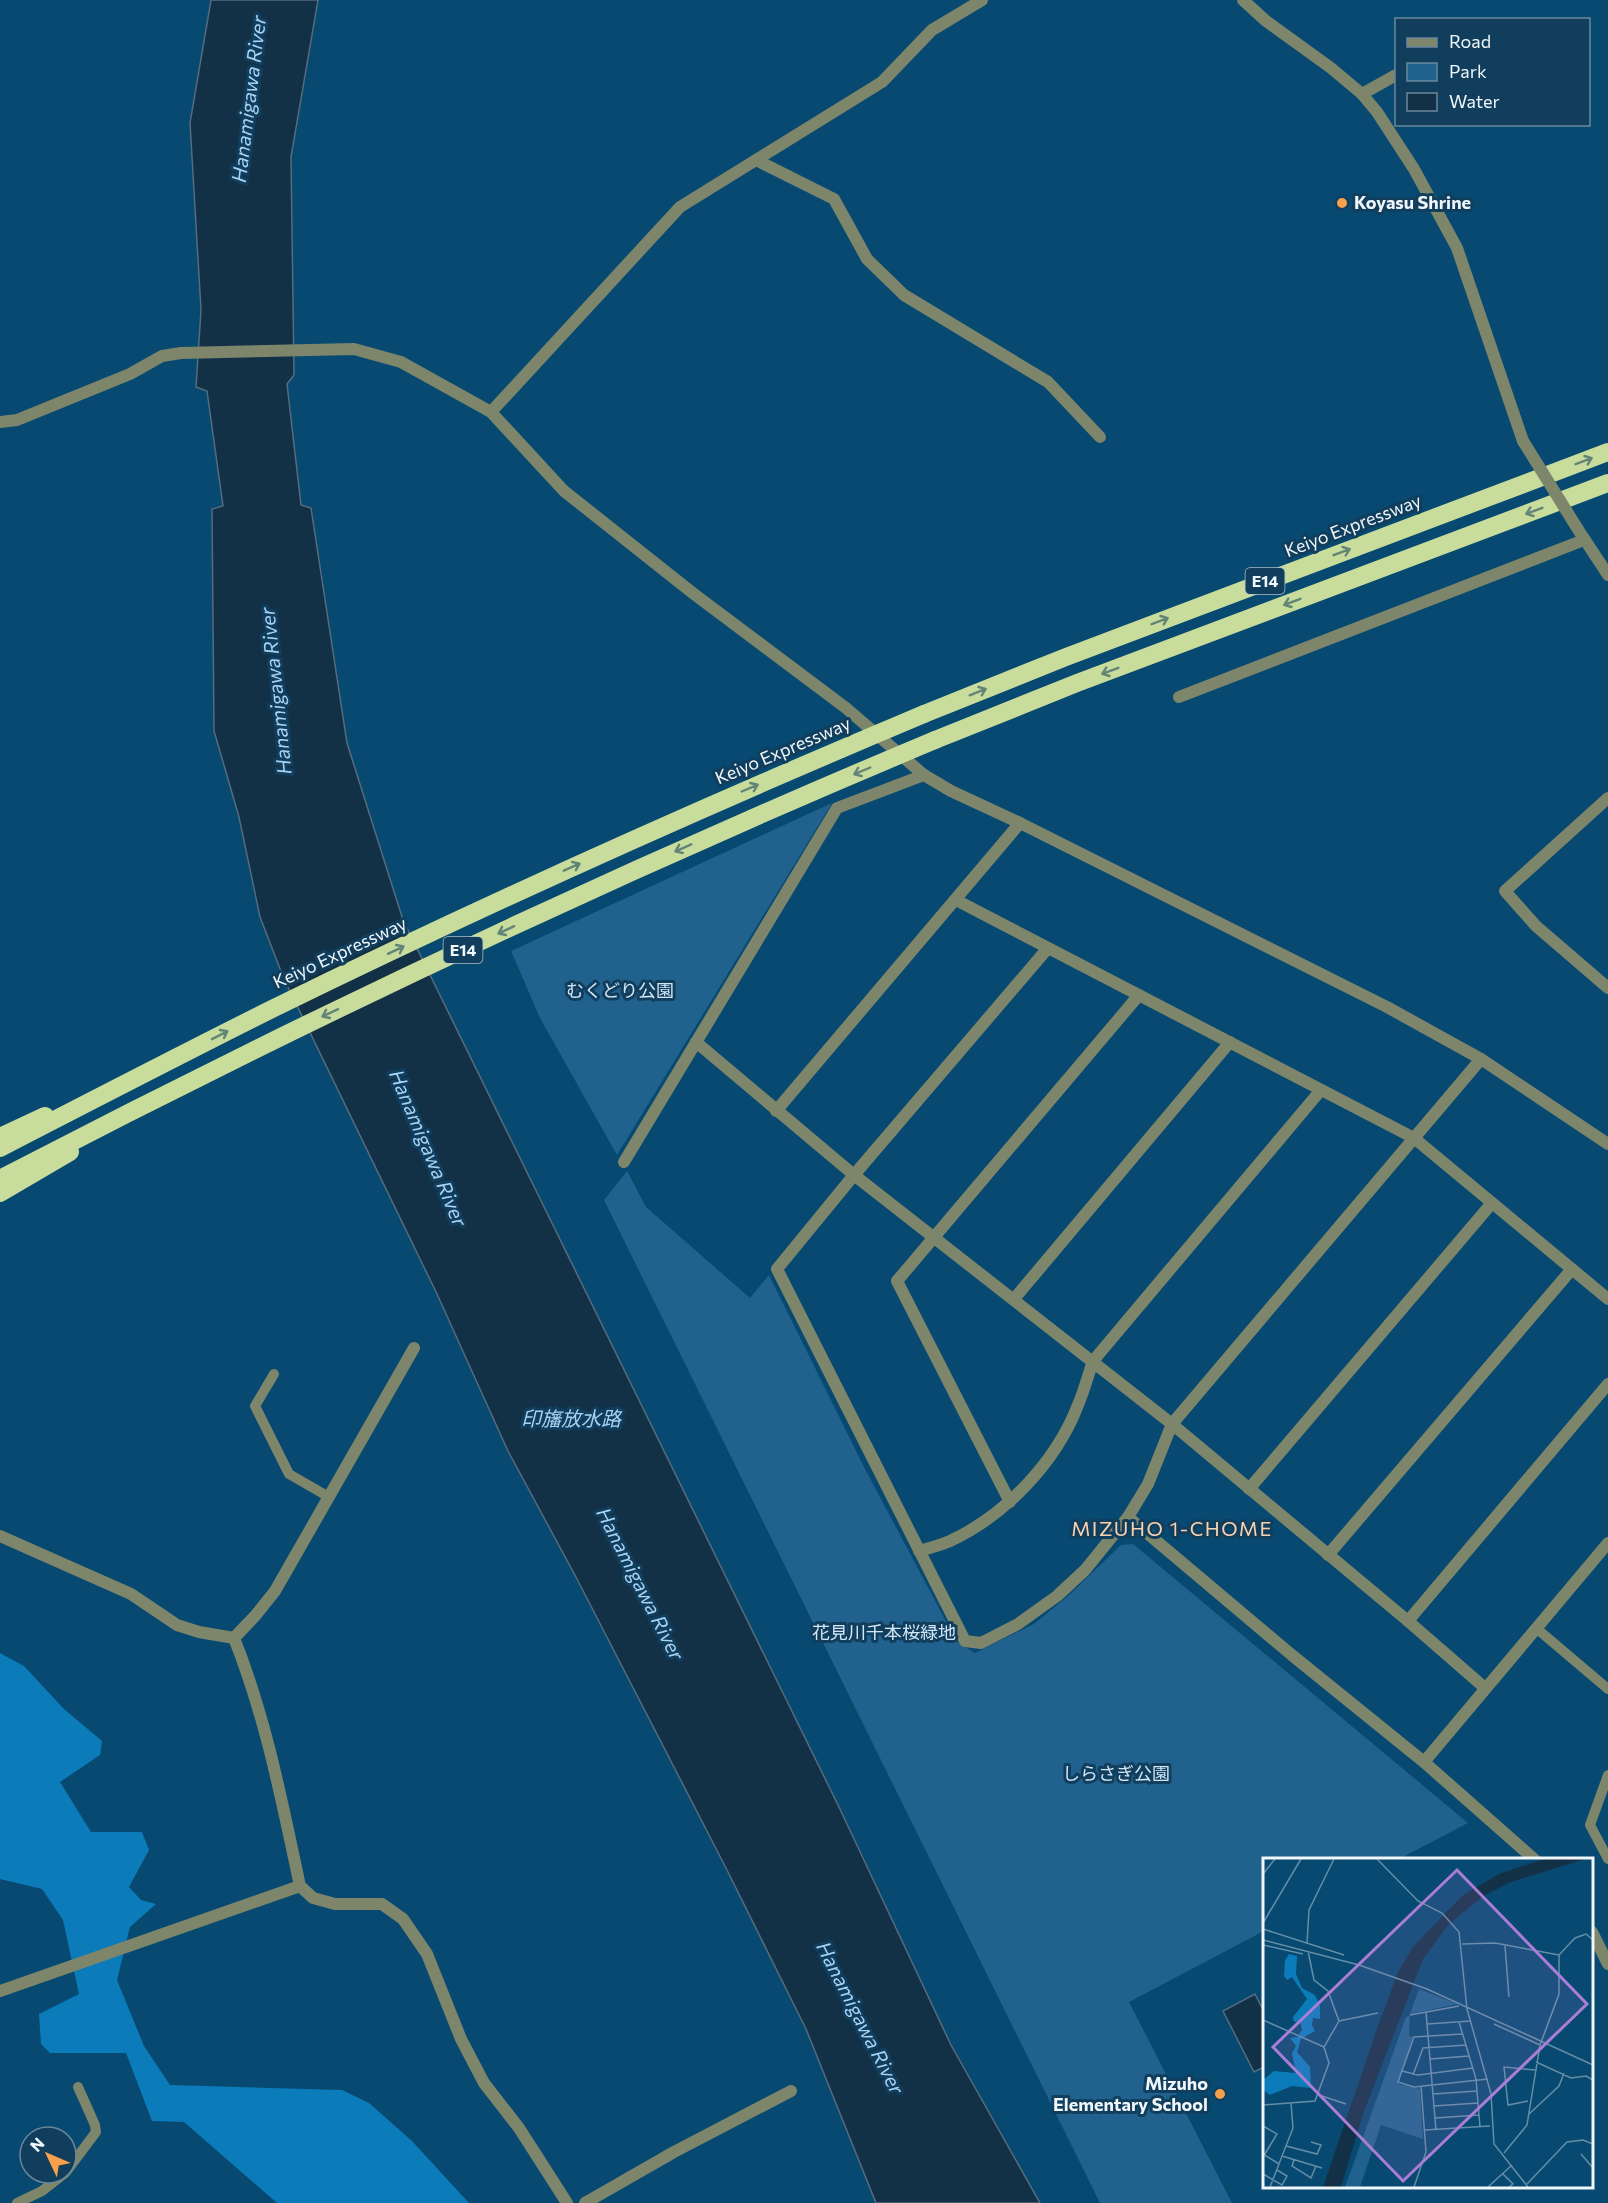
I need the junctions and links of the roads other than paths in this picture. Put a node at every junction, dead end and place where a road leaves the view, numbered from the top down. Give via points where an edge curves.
1 (982, 0) edge
2 (1243, 0) edge
3 (1395, 76) edge
4 (1362, 94) junction
5 (756, 160) junction
6 (491, 411) junction
7 (0, 422) edge
8 (1100, 437) dead end
9 (1608, 452) edge
10 (1608, 483) edge
11 (1582, 535) junction
12 (1608, 574) edge
13 (1179, 697) dead end
14 (924, 775) junction
15 (1608, 798) edge
16 (1020, 824) junction
17 (956, 900) junction
18 (1048, 948) junction
19 (1608, 988) edge
20 (1139, 995) junction
21 (696, 1042) junction
22 (1230, 1042) junction
23 (181, 1055) junction
24 (1481, 1059) junction
25 (194, 1080) junction
26 (1321, 1090) junction
27 (776, 1111) junction
28 (0, 1137) edge
29 (1414, 1138) junction
30 (1608, 1144) edge
31 (0, 1148) edge
32 (624, 1162) dead end
33 (854, 1176) junction
34 (0, 1179) edge
35 (0, 1193) edge
36 (1492, 1203) junction
37 (933, 1238) junction
38 (1572, 1269) junction
39 (1014, 1299) junction
40 (1608, 1299) edge
41 (414, 1348) dead end
42 (1093, 1361) junction
43 (274, 1374) dead end
44 (1608, 1384) edge
45 (1172, 1424) junction
46 (1249, 1489) junction
47 (329, 1497) junction
48 (1010, 1502) junction
49 (1128, 1517) junction
50 (0, 1536) edge
51 (1608, 1543) edge
52 (920, 1551) junction
53 (1329, 1555) junction
54 (1408, 1621) junction
55 (1536, 1628) junction
56 (234, 1638) junction
57 (1485, 1688) junction
58 (1608, 1689) edge
59 (1424, 1762) junction
60 (1608, 1775) edge
61 (1533, 1858) edge
62 (1608, 1859) edge
63 (300, 1886) junction
64 (1593, 1934) edge
65 (1608, 1964) edge
66 (0, 1991) edge
67 (78, 2087) dead end
68 (791, 2091) dead end
69 (78, 2155) edge
70 (49, 2185) edge
71 (17, 2203) edge
72 (567, 2203) edge
73 (585, 2203) edge

1 - 5 street via 932,30 882,82
2 - 4 street
3 - 4 street
4 - 11 street, bridge via 1414,169 1456,248 1523,441
5 - 6 street via 680,207
5 - 8 street via 834,199 867,259 904,295 1048,382
6 - 7 street via 401,362 354,349 162,356 130,374 17,420
6 - 14 street via 564,491 846,708
23 -> 9 highway, Keiyo Expressway / E14, bridge via 550,877 924,714
10 -> 25 highway, E14, bridge via 1077,683 736,824
11 - 12 street
11 - 13 street
14 - 16 street
14 - 21 street via 837,808
15 - 19 street via 1505,891 1536,926
16 - 17 street
16 - 24 street via 1387,1007
17 - 18 street
17 - 27 street
18 - 20 street
18 - 33 street
20 - 22 street
20 - 37 street
21 - 27 street
21 - 32 street
22 - 26 street
22 - 39 street
23 - 28 highway, bridge
23 - 31 highway, Keiyo Expressway / E14, bridge
24 - 29 street
24 - 30 street
25 - 34 highway, E14, bridge
25 - 35 highway, bridge
26 - 29 street
26 - 42 street
27 - 33 street
29 - 36 street
29 - 45 street
33 - 37 street
33 - 52 street via 777,1269
36 - 38 street
36 - 46 street
37 - 39 street
37 - 48 street via 897,1281
38 - 40 street
38 - 53 street
39 - 42 street
41 - 47 street
42 - 45 street
42 - 48 street via 1078,1406 1055,1450
43 - 47 lane via 255,1406 289,1474
44 - 54 street
45 - 46 street
45 - 49 street via 1148,1484
46 - 53 street
47 - 56 street via 275,1591
48 - 52 street via 951,1540
49 - 52 street via 1085,1570 1057,1596 1018,1624 981,1642 964,1641
49 - 59 street
50 - 56 street via 131,1594 177,1624
51 - 55 street
53 - 54 street
54 - 57 street
55 - 57 street
55 - 58 lane
56 - 63 street via 268,1740
57 - 59 street
59 - 61 street
60 - 62 lane via 1590,1825
63 - 66 street
63 - 72 street via 313,1898 335,1904 382,1904 404,1919 427,1954 461,2039 484,2083 519,2128
64 - 65 street
67 - 69 lane via 96,2132
68 - 73 street
70 - 71 lane

